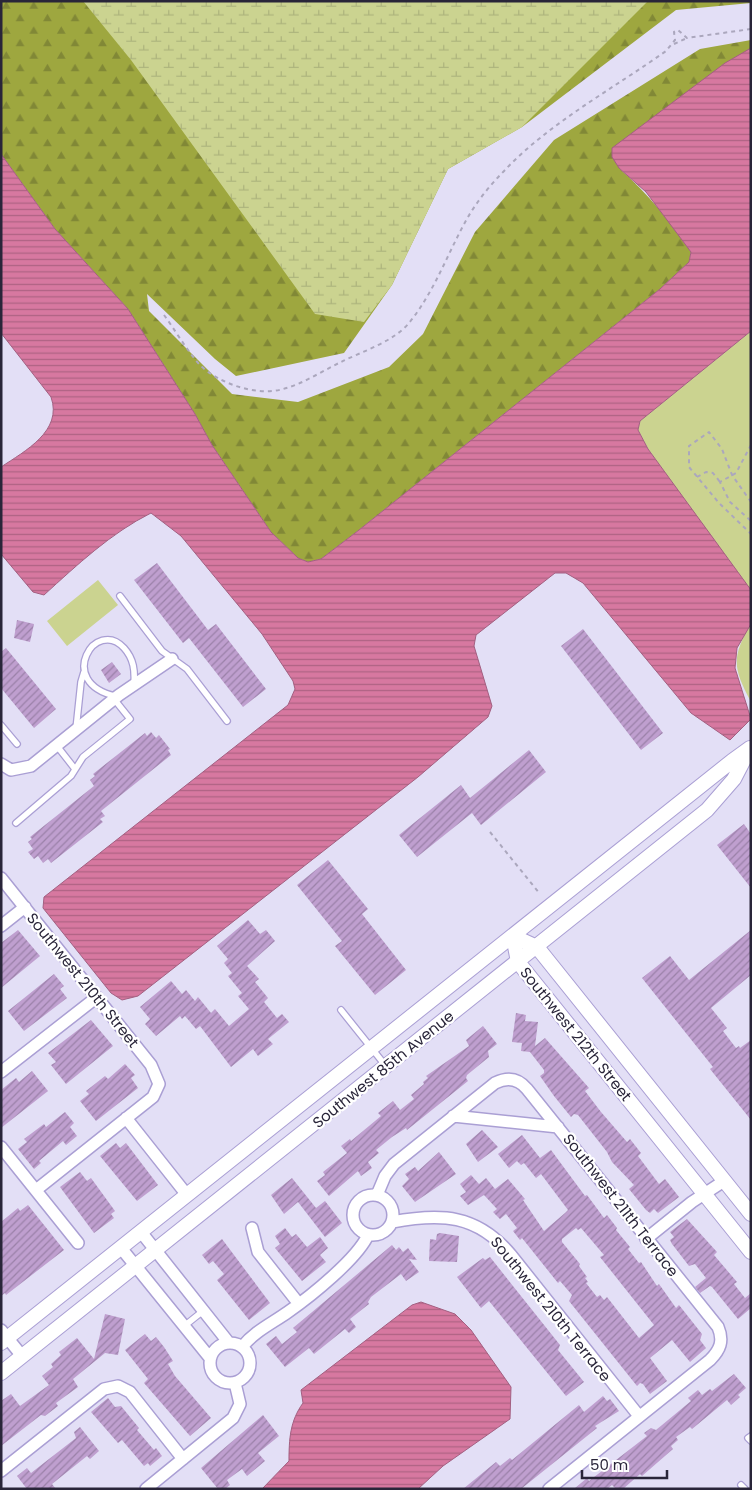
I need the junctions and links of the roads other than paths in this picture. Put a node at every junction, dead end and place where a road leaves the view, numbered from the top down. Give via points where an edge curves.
1 (120, 596) dead end
2 (172, 659) junction
3 (84, 672) junction
4 (134, 685) junction
5 (116, 698) junction
6 (226, 721) dead end
7 (1, 725) edge
8 (76, 731) junction
9 (17, 744) dead end
10 (57, 746) junction
11 (750, 749) edge
12 (1, 764) edge
13 (75, 769) junction
14 (16, 823) dead end
15 (1, 878) edge
16 (24, 907) junction
17 (1, 926) edge
18 (513, 936) junction
19 (537, 947) junction
20 (518, 962) junction
21 (97, 997) junction
22 (341, 1010) dead end
23 (372, 1047) junction
24 (386, 1066) junction
25 (1, 1072) edge
26 (453, 1116) junction
27 (126, 1118) junction
28 (558, 1127) junction
29 (1, 1147) edge
30 (724, 1181) junction
31 (36, 1190) junction
32 (704, 1194) junction
33 (187, 1195) junction
34 (377, 1195) junction
35 (751, 1214) edge
36 (392, 1222) junction
37 (252, 1228) dead end
38 (141, 1232) junction
39 (368, 1235) junction
40 (646, 1239) junction
41 (78, 1243) dead end
42 (121, 1248) junction
43 (155, 1250) junction
44 (751, 1252) edge
45 (135, 1266) junction
46 (299, 1304) junction
47 (203, 1311) junction
48 (182, 1327) junction
49 (3, 1337) edge
50 (229, 1343) junction
51 (242, 1347) junction
52 (22, 1356) junction
53 (210, 1358) junction
54 (1, 1373) edge
55 (235, 1383) junction
56 (639, 1416) junction
57 (751, 1436) edge
58 (751, 1441) edge
59 (184, 1458) junction
60 (1, 1471) edge
61 (146, 1489) edge
62 (549, 1489) edge

1 - 2 lane via 162,651
2 - 4 street
2 - 6 lane via 187,669
3 - 4 lane via 88,651 102,641 112,641 120,644 130,657 134,667
3 - 5 lane via 94,688
3 - 8 lane
4 - 5 street
5 - 8 street
5 - 13 lane via 130,719 83,756
7 - 9 lane
8 - 10 street
10 - 12 street via 26,768 12,770
10 - 13 lane
11 - 18 street, Southwest 85th Avenue
11 - 19 street, Southwest 85th Avenue via 734,779 707,810
13 - 14 lane
15 - 16 street, Southwest 210th Street
16 - 17 street
16 - 21 street, Southwest 210th Street
18 - 19 street, Southwest 212th Street
18 - 20 street, Southwest 212th Street
18 - 23 street, Southwest 85th Avenue
19 - 20 street, Southwest 85th Avenue
19 - 30 street, Southwest 212th Street
20 - 24 street, Southwest 85th Avenue
20 - 32 street, Southwest 212th Street
21 - 25 street
21 - 27 street, Southwest 210th Street via 151,1065 159,1084 153,1097
22 - 23 lane
23 - 24 lane
23 - 33 street, Southwest 85th Avenue
24 - 43 street, Southwest 85th Avenue
26 - 28 street
26 - 28 street, Southwest 211th Terrace via 495,1083 510,1079 524,1084
26 - 34 street via 394,1164
27 - 31 street
27 - 33 street
28 - 40 street, Southwest 211th Terrace
29 - 31 street
30 - 32 street
30 - 35 street, Southwest 212th Street
31 - 41 street
32 - 40 street
32 - 44 street, Southwest 212th Street
33 - 38 street, Southwest 85th Avenue
34 - 36 street via 391,1205
34 - 39 street via 361,1199 353,1214 355,1225
36 - 39 street via 383,1233
36 - 56 street, Southwest 210th Terrace via 427,1217 453,1218 493,1236
37 - 46 street via 258,1252
38 - 42 street, Southwest 85th Avenue
38 - 43 street
39 - 46 street via 360,1250
40 - 56 street, Southwest 211th Terrace via 713,1320 722,1340 710,1360
42 - 45 street
42 - 49 street, Southwest 85th Avenue
43 - 45 street, Southwest 85th Avenue
43 - 47 street
45 - 48 street
45 - 52 street, Southwest 85th Avenue
46 - 51 street via 258,1329
47 - 48 lane
47 - 50 street
48 - 53 street
49 - 52 street
50 - 51 street
50 - 53 street via 217,1347
51 - 55 street via 248,1354 250,1367
52 - 54 street, Southwest 85th Avenue
53 - 55 street via 211,1370 218,1380
55 - 59 street via 239,1396 236,1414
56 - 62 street
57 - 58 lane via 748,1438
59 - 60 street via 130,1392 118,1386 108,1387
59 - 61 street

